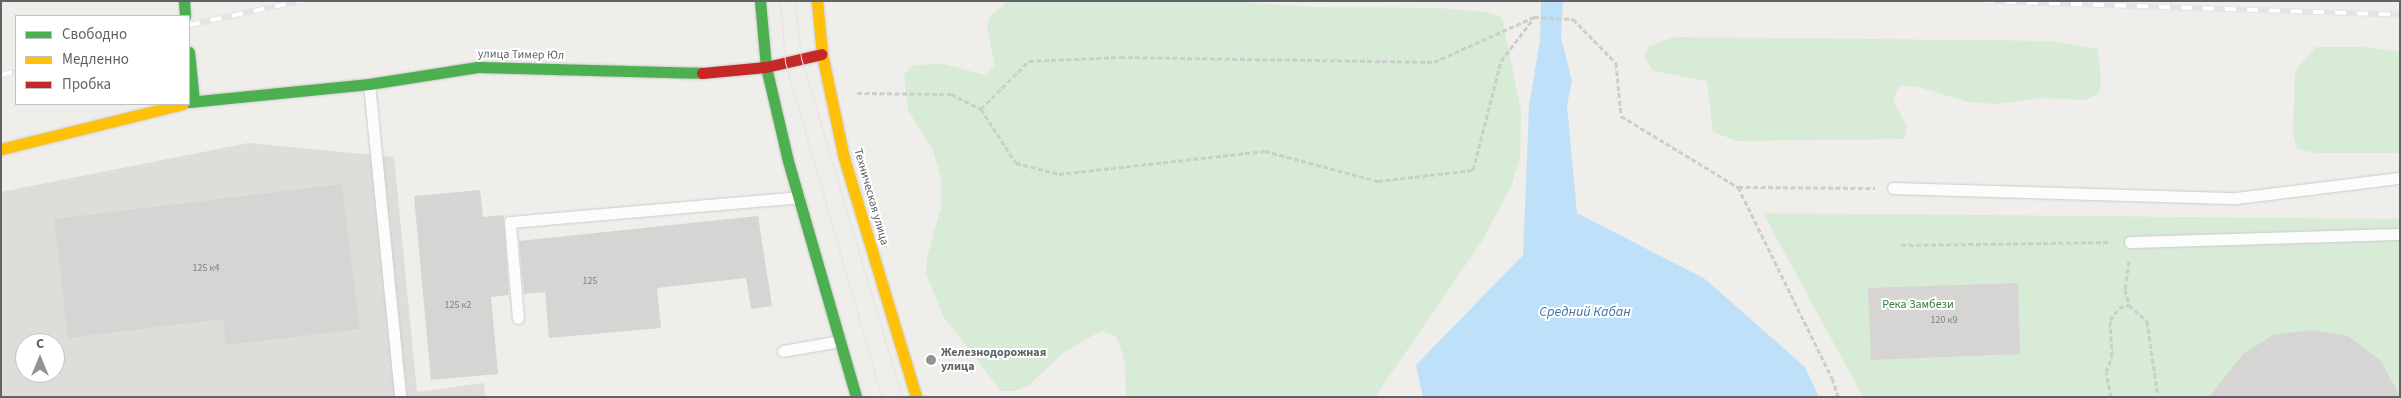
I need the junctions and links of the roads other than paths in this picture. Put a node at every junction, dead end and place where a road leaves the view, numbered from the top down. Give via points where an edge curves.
1 (184, 1) edge
2 (760, 1) edge
3 (817, 1) edge
4 (185, 15) edge
5 (822, 54) junction
6 (766, 67) junction
7 (369, 84) junction
8 (190, 102) edge
9 (176, 105) edge
10 (1, 149) edge
11 (2400, 178) edge
12 (1893, 188) road end
13 (799, 197) junction
14 (2400, 234) edge
15 (2130, 242) road end
16 (518, 318) dead end
17 (840, 341) junction
18 (782, 351) dead end
19 (400, 397) edge
20 (856, 397) edge
21 (916, 397) edge

1 - 4 street
2 - 6 street
3 - 5 street, Техническая улица
5 - 6 street, улица Тимер Юл
5 - 21 street, Техническая улица via 844,158
6 - 7 street, улица Тимер Юл via 685,75 478,67
6 - 13 street
7 - 8 street, улица Тимер Юл
7 - 19 lane
9 - 10 street, улица Тимер Юл
11 - 12 lane via 2236,198
13 - 16 lane via 510,222
13 - 17 street
14 - 15 lane
17 - 18 lane
17 - 20 street

